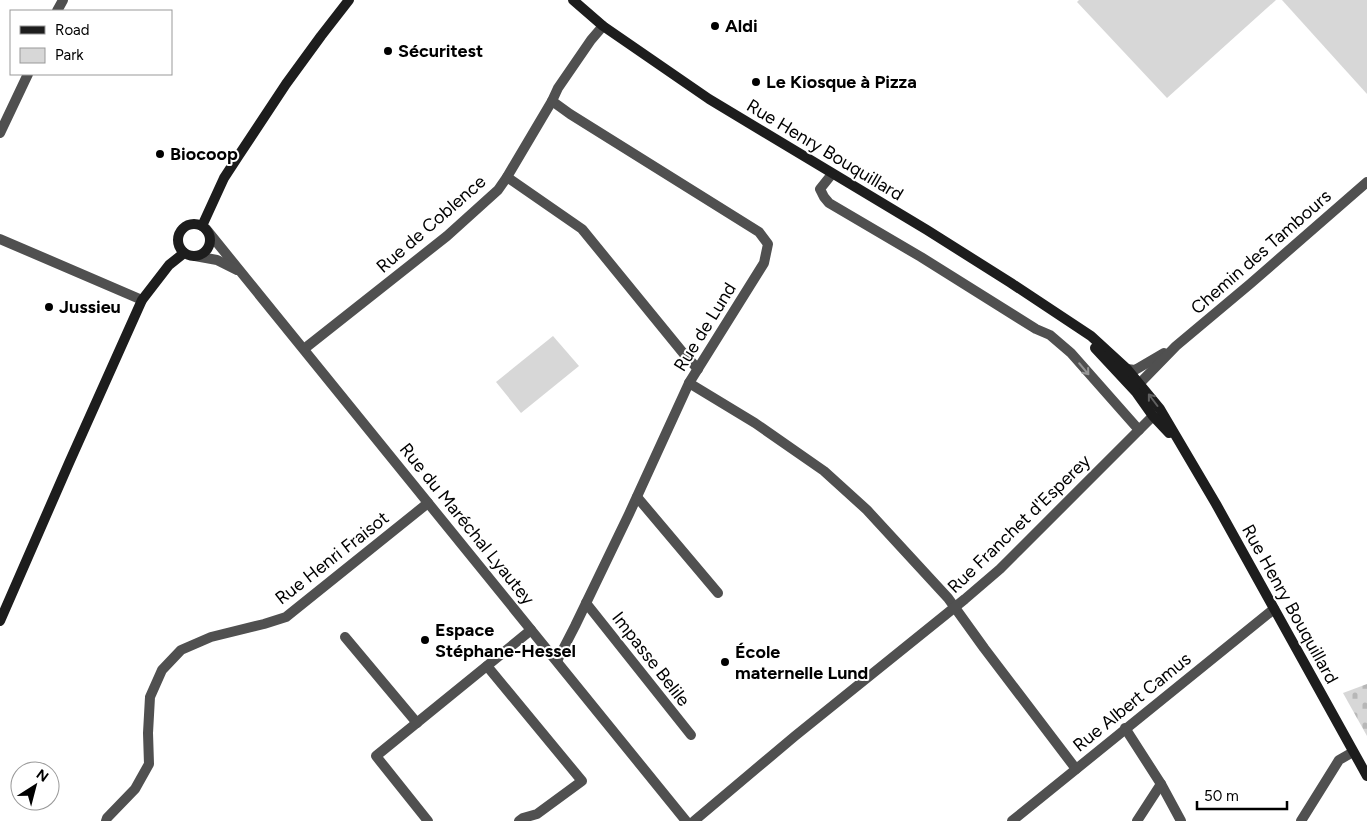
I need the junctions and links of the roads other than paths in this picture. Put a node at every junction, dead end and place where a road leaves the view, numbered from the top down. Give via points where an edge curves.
1 (349, 0) edge
2 (573, 0) edge
3 (603, 26) junction
4 (28, 75) edge
5 (552, 101) junction
6 (0, 133) edge
7 (832, 174) junction
8 (507, 177) junction
9 (1367, 182) edge
10 (204, 227) junction
11 (0, 239) edge
12 (184, 253) junction
13 (195, 256) junction
14 (241, 272) junction
15 (142, 300) junction
16 (1066, 319) junction
17 (1086, 338) junction
18 (1176, 346) junction
19 (304, 349) junction
20 (698, 369) junction
21 (1127, 369) junction
22 (689, 383) junction
23 (1140, 383) junction
24 (1153, 416) junction
25 (1139, 430) junction
26 (1183, 449) junction
27 (637, 497) junction
28 (428, 503) junction
29 (718, 593) dead end
30 (586, 603) junction
31 (955, 607) junction
32 (1274, 609) junction
33 (0, 621) edge
34 (531, 630) junction
35 (345, 637) dead end
36 (556, 661) junction
37 (487, 666) junction
38 (417, 723) junction
39 (1125, 728) junction
40 (691, 736) dead end
41 (1353, 752) junction
42 (1076, 769) junction
43 (1367, 776) edge
44 (1161, 784) junction
45 (106, 821) edge
46 (428, 821) edge
47 (519, 821) edge
48 (686, 821) edge
49 (694, 821) edge
50 (1012, 821) edge
51 (1137, 821) edge
52 (1181, 821) edge
53 (1301, 821) edge

1 - 10 main road via 320,36 224,178
2 - 3 main road, Rue Henry Bouquillard
3 - 5 street, Rue de Coblence via 585,48
3 - 7 main road, Rue Henry Bouquillard via 709,99
4 - 6 street
5 - 8 street, Rue de Coblence
5 - 20 street, Rue de Lund via 759,232 768,244 764,263
7 - 16 main road, Rue Henry Bouquillard
7 -> 25 street via 820,189 829,202 1050,335
8 - 19 street, Rue de Coblence via 498,190 447,236
8 - 20 street via 582,229
9 - 18 street, Chemin des Tambours
10 - 12 main road via 196,224 186,226 179,234 178,244
10 - 13 main road via 210,244 205,252
10 - 14 street, Rue du Maréchal Lyautey
11 - 15 street
12 - 13 main road
12 - 15 main road via 169,265
13 - 14 street, Rue du Maréchal Lyautey via 216,260
14 - 19 street, Rue du Maréchal Lyautey
15 - 33 main road
16 - 17 main road, Rue Henry Bouquillard
16 - 21 main road, Rue Henry Bouquillard via 1091,336
17 - 23 main road, Rue Henry Bouquillard
17 - 24 main road, Rue Henry Bouquillard via 1136,392
18 - 21 street, Chemin des Tambours via 1135,370
18 - 23 street, Chemin des Tambours
19 - 28 street, Rue du Maréchal Lyautey
20 - 22 street, Rue de Lund
21 - 23 main road, Rue Henry Bouquillard
22 - 27 street, Rue de Lund
22 - 31 street via 824,471 866,510
26 -> 23 main road, Rue Henry Bouquillard
24 - 25 street, Rue Franchet d'Esperey
24 - 26 main road, Rue Henry Bouquillard
25 - 31 street, Rue Franchet d'Esperey via 1000,569
26 - 32 main road, Rue Henry Bouquillard
27 - 29 street
27 - 30 street, Rue de Lund
28 - 34 street, Rue du Maréchal Lyautey
28 - 45 street, Rue Henri Fraisot via 286,618 211,637 181,650 162,670 150,698 149,764 135,789
30 - 36 street, Rue de Lund
30 - 40 street, Impasse Belile
31 - 42 street
31 - 49 street, Rue Franchet d'Esperey
32 - 39 street, Rue Albert Camus
32 - 41 main road, Rue Henry Bouquillard
34 - 36 street, Rue du Maréchal Lyautey
34 - 37 street
35 - 38 street
36 - 48 street, Rue du Maréchal Lyautey
37 - 38 street
37 - 47 street via 582,781 537,814
38 - 46 street via 376,756
39 - 42 street, Rue Albert Camus
39 - 44 street
41 - 43 main road, Rue Henry Bouquillard
41 - 53 street via 1339,760
42 - 50 street, Rue Albert Camus
44 - 51 street
44 - 52 street

